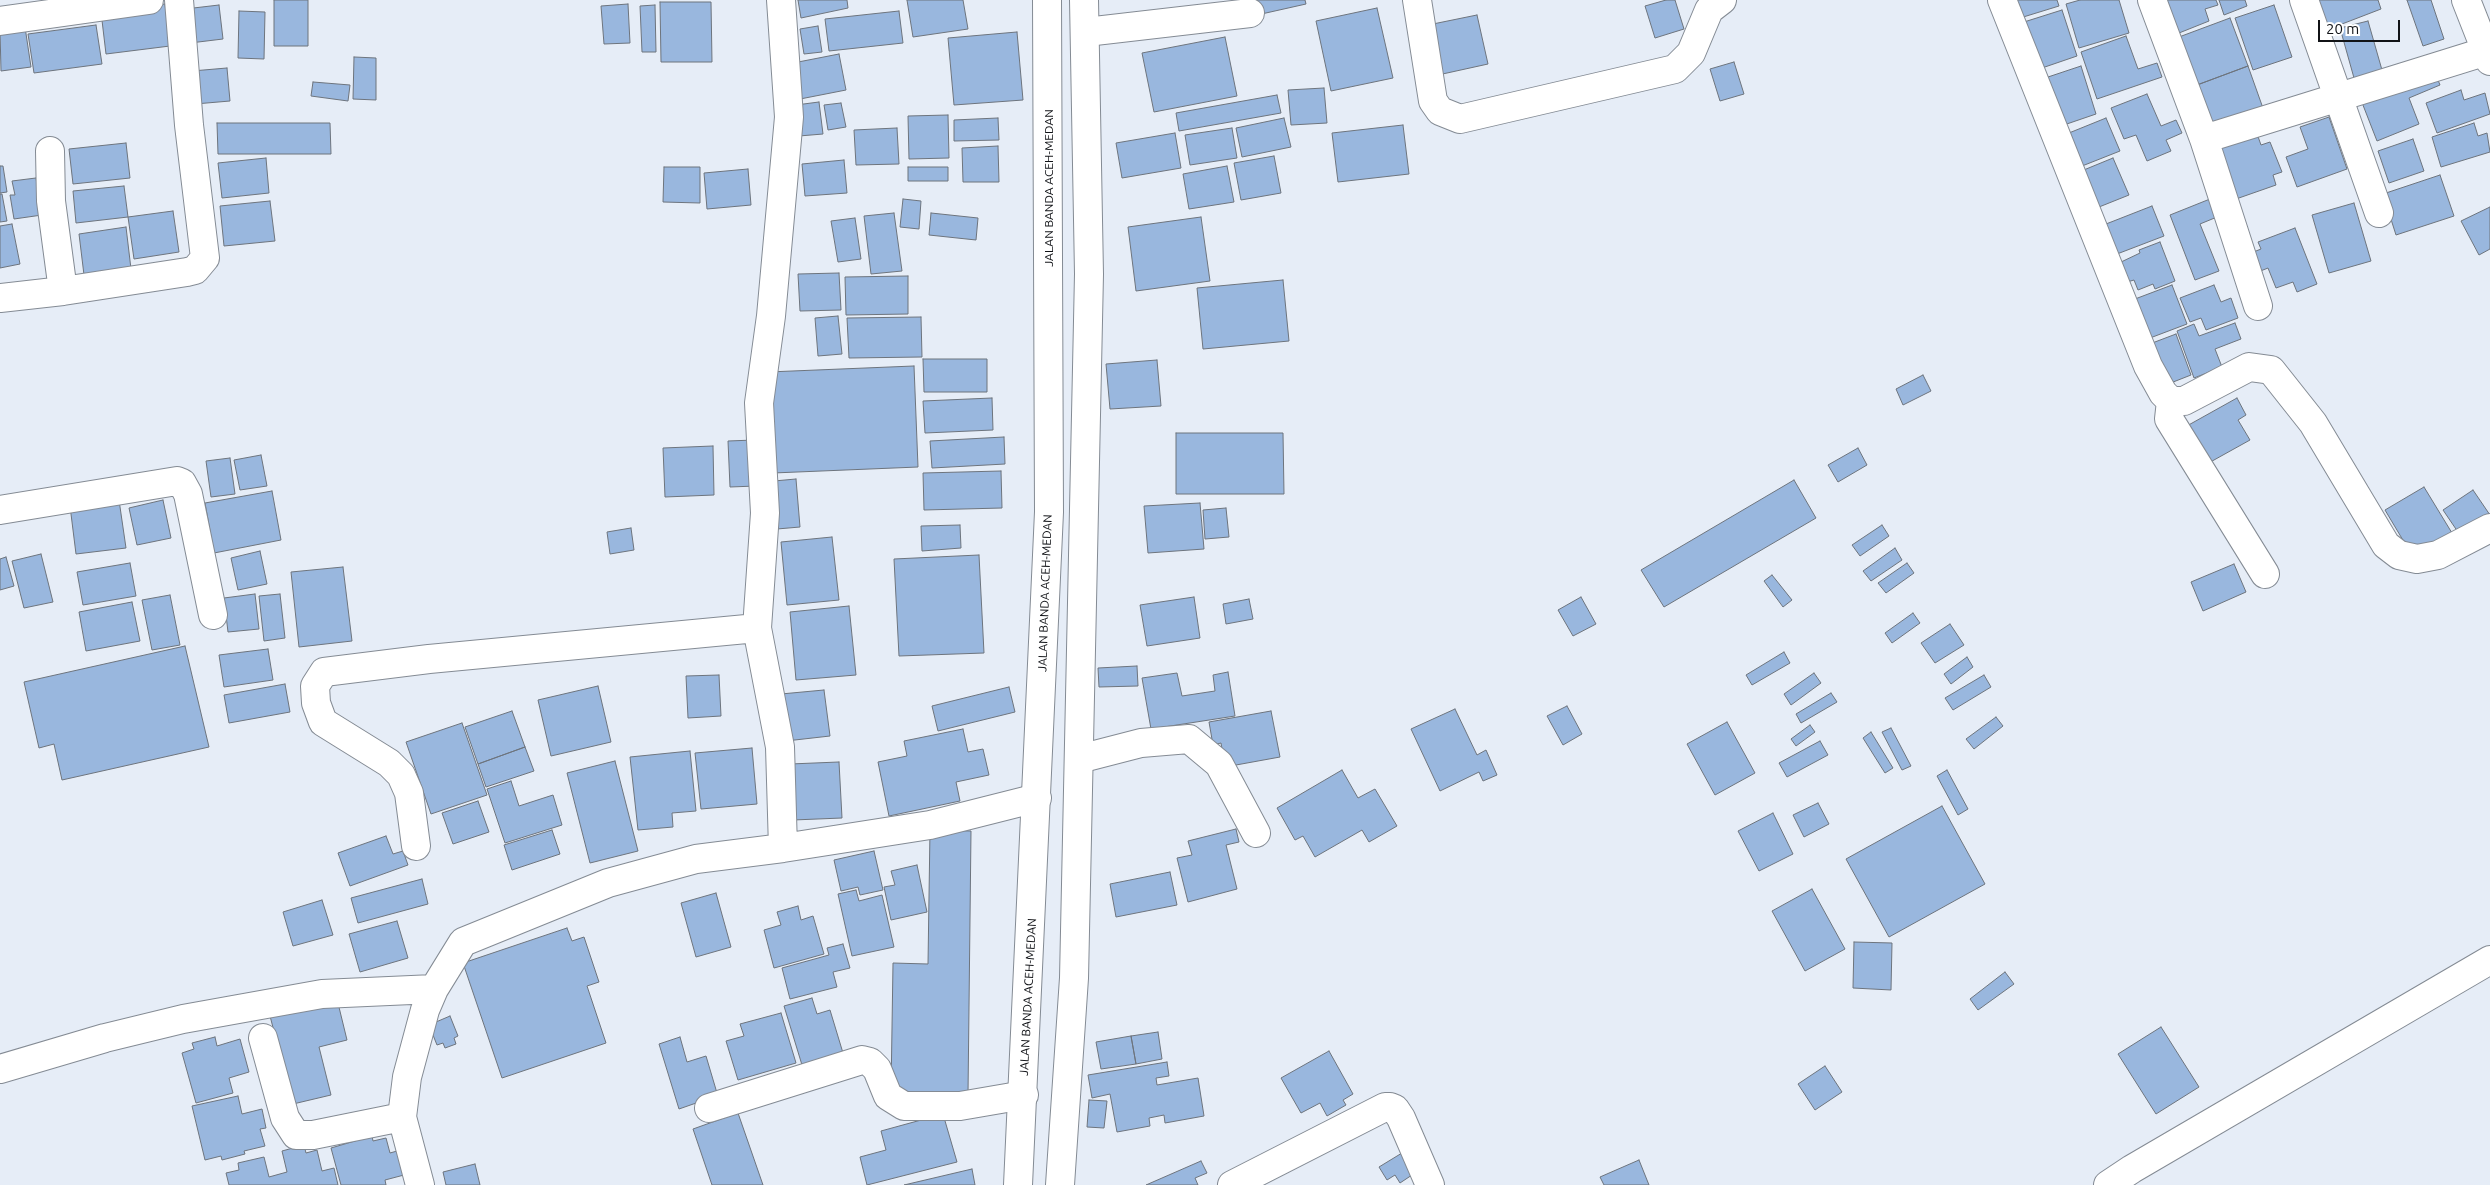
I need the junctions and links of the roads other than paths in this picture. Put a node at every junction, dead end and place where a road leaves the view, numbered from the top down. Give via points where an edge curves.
1 (149, 0) edge
2 (179, 0) edge
3 (781, 0) edge
4 (1047, 0) edge
5 (1084, 0) edge
6 (1417, 0) edge
7 (1722, 0) edge
8 (2002, 0) edge
9 (2152, 0) edge
10 (2304, 0) edge
11 (2466, 0) edge
12 (1250, 13) dead end
13 (0, 21) edge
14 (1086, 32) junction
15 (2489, 54) edge
16 (2339, 98) junction
17 (2204, 139) junction
18 (50, 151) dead end
19 (2379, 213) dead end
20 (62, 292) junction
21 (0, 298) edge
22 (2258, 306) dead end
23 (2171, 401) junction
24 (0, 510) edge
25 (2490, 528) edge
26 (2265, 574) dead end
27 (213, 615) dead end
28 (758, 628) junction
29 (1078, 760) junction
30 (1037, 798) junction
31 (1256, 833) dead end
32 (416, 846) dead end
33 (783, 848) junction
34 (2490, 960) edge
35 (434, 989) junction
36 (263, 1038) dead end
37 (0, 1069) edge
38 (1024, 1095) junction
39 (709, 1108) dead end
40 (402, 1117) junction
41 (420, 1185) edge
42 (1018, 1185) edge
43 (1060, 1185) edge
44 (1232, 1185) edge
45 (1430, 1185) edge
46 (2108, 1185) edge

1 - 13 main road
2 - 20 main road via 206,258 195,270 187,272
3 - 28 main road via 789,117 771,316 759,403 765,513
4 - 30 main road, JALAN BANDA ACEH-MEDAN via 1049,512
5 - 14 main road
6 - 7 main road via 1433,101 1440,111 1460,120 1675,69 1691,53 1710,10
8 - 23 main road via 2148,366
9 - 17 main road
10 - 16 main road
11 - 15 main road
12 - 14 main road
14 - 29 main road via 1089,274
15 - 16 main road
16 - 17 main road
16 - 19 main road
17 - 22 main road
18 - 20 main road via 51,201
20 - 21 main road
23 - 25 main road via 2184,401 2249,367 2271,370 2313,423 2386,545 2399,555 2417,559 2438,555
23 - 26 main road via 2169,419
24 - 27 main road via 177,481 182,483 188,494
28 - 32 main road via 324,672 315,686 323,722 389,763 401,775 409,793
28 - 33 main road via 780,747
29 - 31 main road via 1141,743 1189,739 1219,764
29 - 43 main road via 1074,978
30 - 33 main road via 930,824
30 - 38 main road, JALAN BANDA ACEH-MEDAN
33 - 35 main road via 696,858 599,886 464,942
34 - 46 main road
35 - 37 main road via 322,994 192,1017
35 - 40 main road via 407,1077
36 - 40 main road via 286,1118 296,1135 314,1135
38 - 39 main road via 960,1106 904,1106 888,1096 877,1069 862,1060
38 - 42 main road, JALAN BANDA ACEH-MEDAN
40 - 41 main road
44 - 45 main road via 1390,1107 1401,1118

